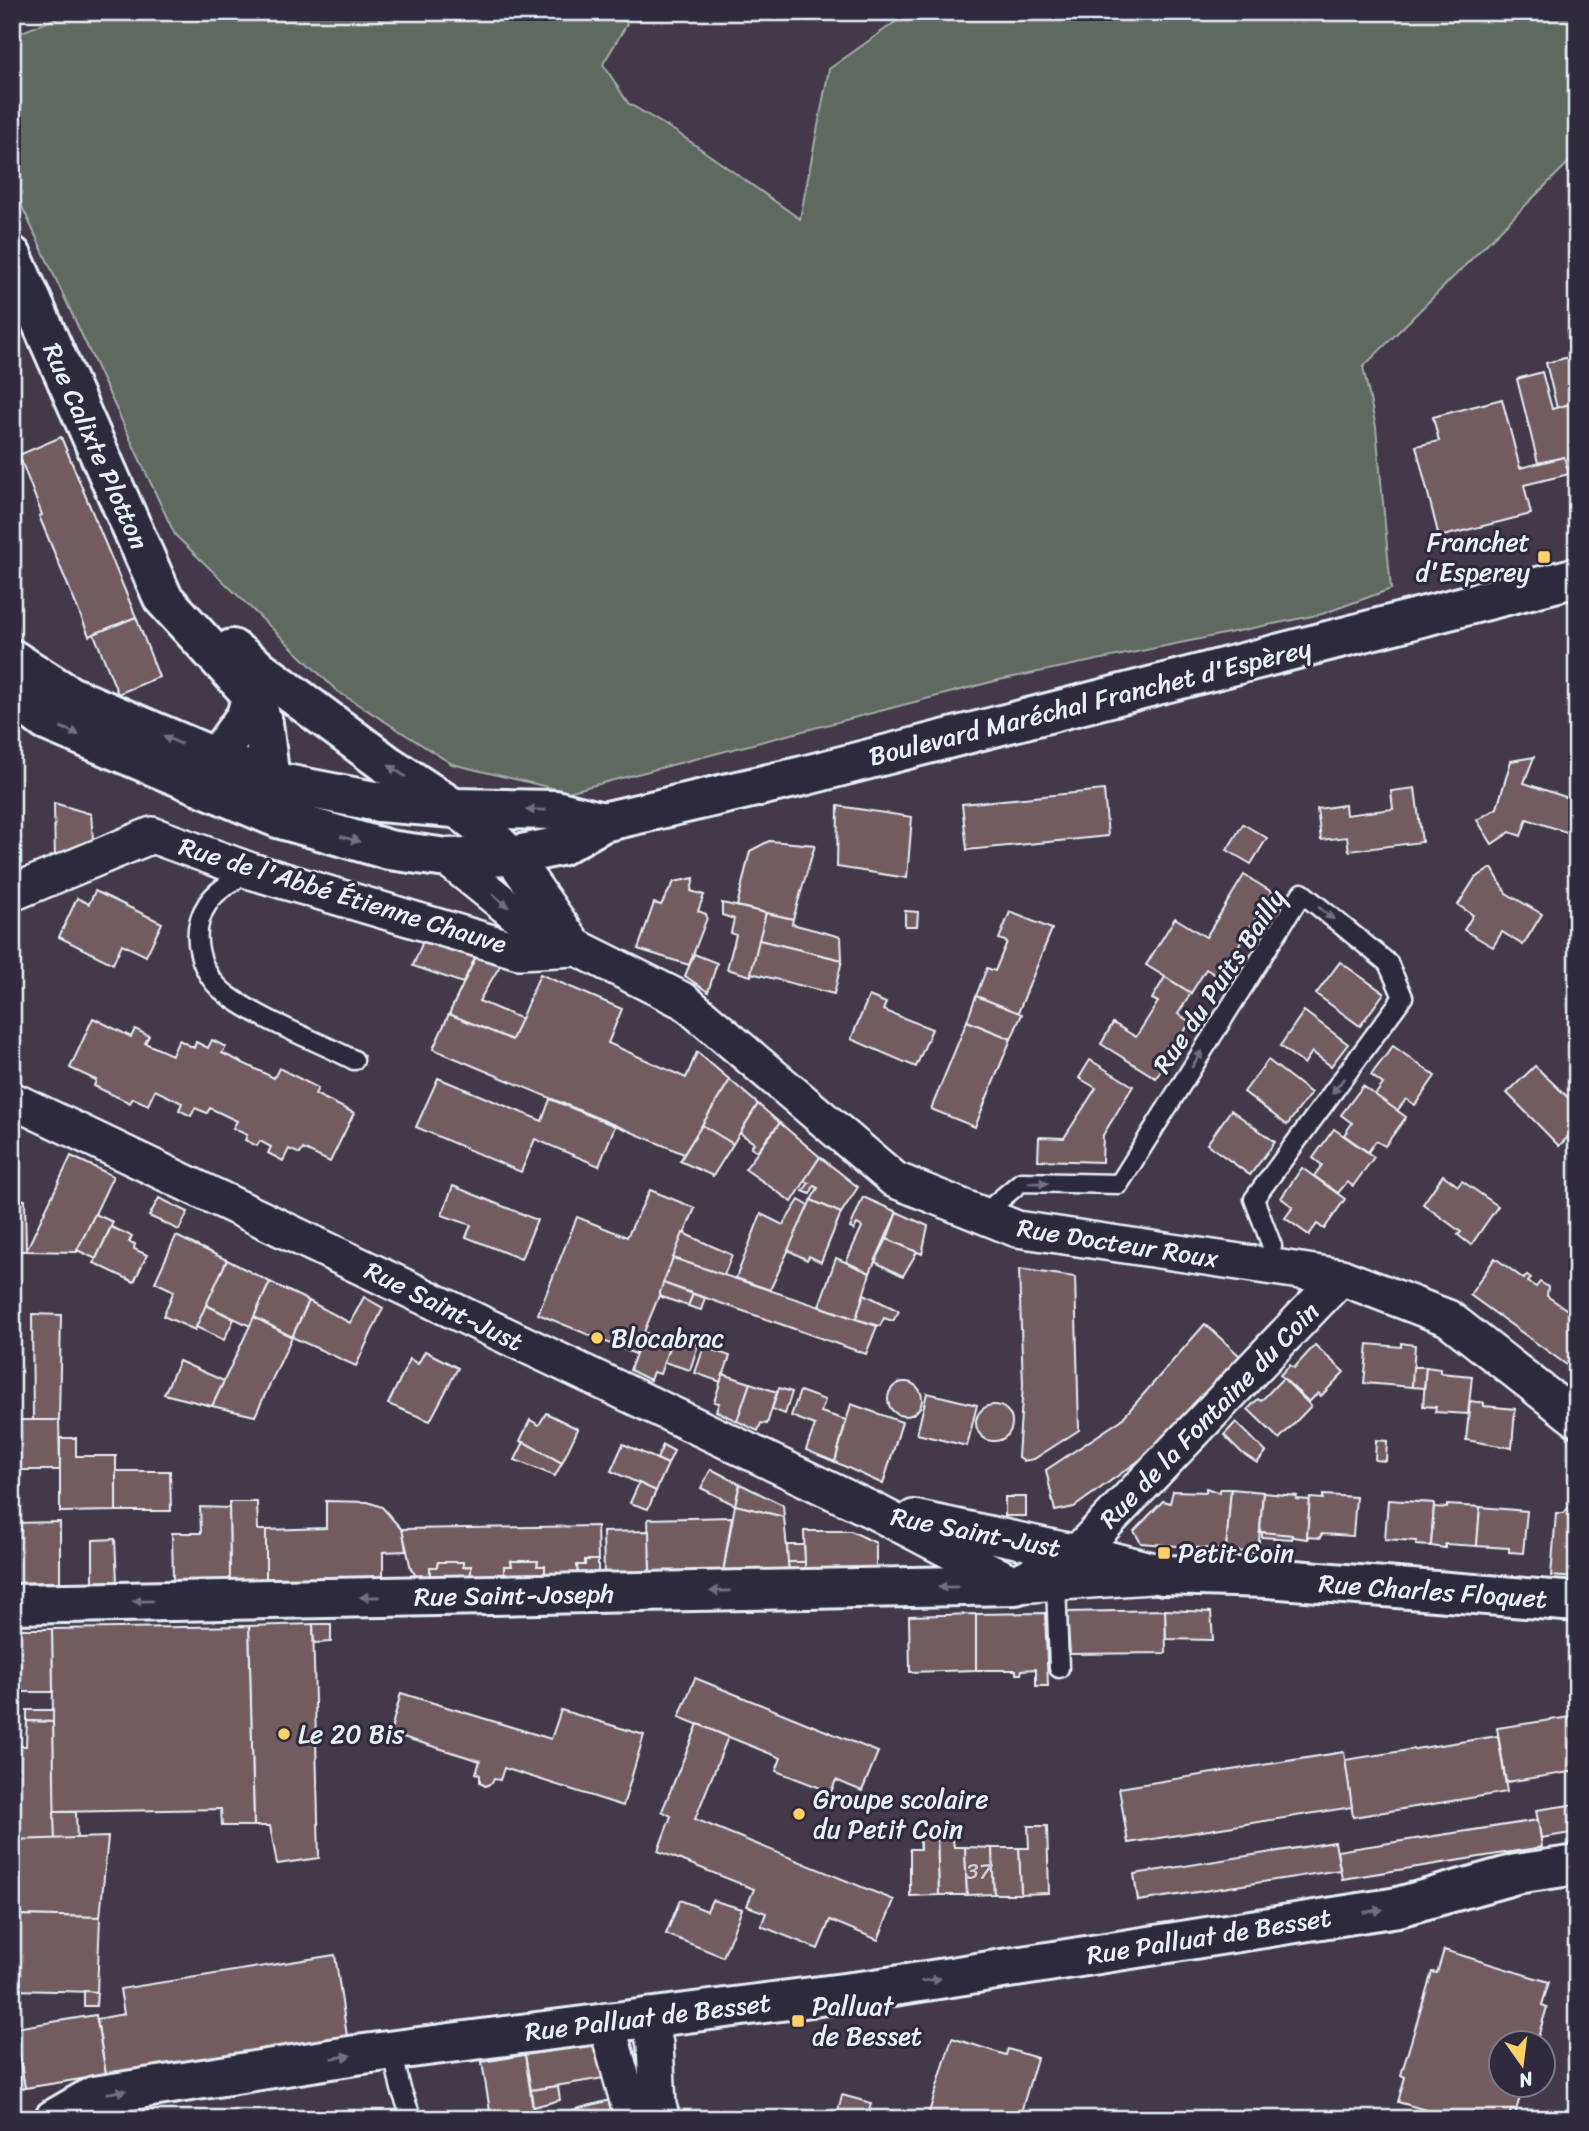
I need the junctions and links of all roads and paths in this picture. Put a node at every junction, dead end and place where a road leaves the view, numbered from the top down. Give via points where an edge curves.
1 (12, 256) edge
2 (1577, 577) edge
3 (163, 598) junction
4 (12, 659) edge
5 (12, 695) edge
6 (251, 695) junction
7 (215, 759) junction
8 (270, 780) junction
9 (454, 808) junction
10 (603, 822) junction
11 (297, 824) junction
12 (512, 856) junction
13 (447, 859) junction
14 (251, 871) junction
15 (12, 893) edge
16 (576, 948) junction
17 (354, 1060) dead end
18 (12, 1100) edge
19 (982, 1215) junction
20 (1267, 1266) junction
21 (1341, 1277) junction
22 (1573, 1407) edge
23 (876, 1513) junction
24 (1067, 1567) junction
25 (1016, 1585) junction
26 (1577, 1602) edge
27 (12, 1604) edge
28 (1059, 1668) dead end
29 (1577, 1865) edge
30 (648, 2016) junction
31 (606, 2021) junction
32 (392, 2050) junction
33 (54, 2119) edge
34 (412, 2119) edge
35 (633, 2119) edge
36 (662, 2119) edge

1 - 3 main road, Rue Calixte Plotton
2 - 10 main road, Boulevard Maréchal Franchet d'Espèrey via 803,776
3 - 6 main road, Rue Calixte Plotton
9 -> 3 main road, Rue Calixte Plotton via 384,763
7 -> 4 main road, Boulevard Maréchal Franchet d'Espèrey via 70,696
5 -> 11 main road, Boulevard Maréchal Franchet d'Espèrey via 46,721
6 - 7 main road via 246,716
6 - 8 main road, Rue Calixte Plotton via 263,723
7 - 8 main road, Boulevard Maréchal Franchet d'Espèrey
8 - 9 main road, Boulevard Maréchal Franchet d'Espèrey via 379,802
8 - 11 main road, Rue Calixte Plotton
10 -> 9 main road, Boulevard Maréchal Franchet d'Espèrey via 555,810
9 - 12 street, Rue Docteur Roux
10 - 12 main road, Boulevard Maréchal Franchet d'Espèrey via 561,846
11 -> 13 main road, Boulevard Maréchal Franchet d'Espèrey via 389,850
12 - 13 main road, Boulevard Maréchal Franchet d'Espèrey
12 - 16 street, Rue Docteur Roux
13 -> 16 street, Rue Docteur Roux via 526,922
14 - 15 street, Rue de l'Abbé Étienne Chauve via 152,835
14 - 16 street, Rue de l'Abbé Étienne Chauve via 519,951
14 - 17 lane via 208,902 198,931 202,964 229,996
16 - 19 street, Rue Docteur Roux via 684,1001 895,1180
18 - 23 street, Rue Saint-Just
19 - 20 street, Rue Docteur Roux via 1017,1229
19 -> 20 lane, Rue du Puits Bailly via 1021,1182 1118,1184 1302,893 1388,963 1404,997 1254,1199 1272,1246
20 - 21 street, Rue Docteur Roux
21 - 22 street, Rue Docteur Roux via 1448,1318
21 - 24 street, Rue de la Fontaine du Coin
23 - 24 street, Rue Saint-Just
23 - 25 street, Rue Saint-Just
24 - 25 main road
24 - 26 main road, Rue Charles Floquet
24 - 28 lane
25 -> 27 main road, Rue Saint-Joseph
30 -> 29 main road, Rue Palluat de Besset via 875,1989 1384,1909 1516,1874
30 - 31 main road, Rue Palluat de Besset
30 - 36 street
31 - 32 main road, Rue Palluat de Besset
31 - 35 street
33 -> 32 main road, Rue Palluat de Besset via 94,2096
32 - 34 lane

